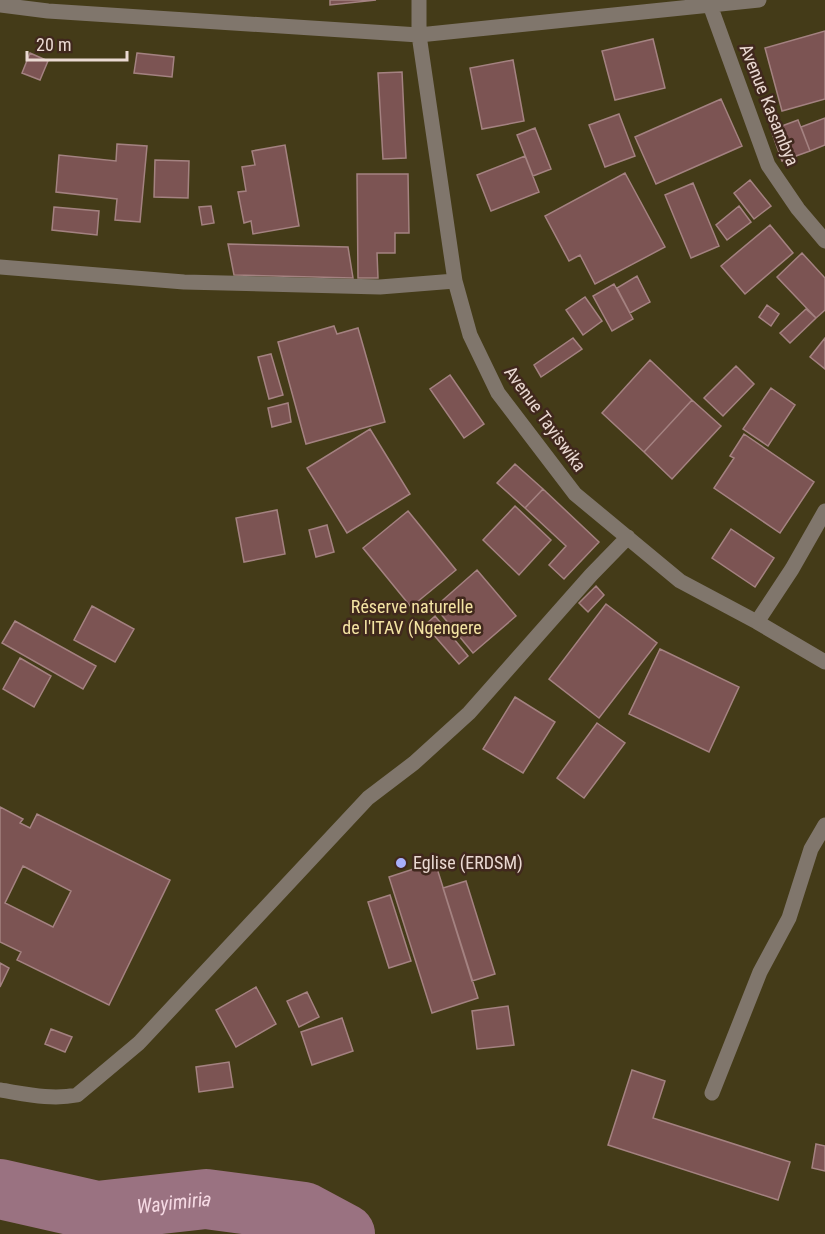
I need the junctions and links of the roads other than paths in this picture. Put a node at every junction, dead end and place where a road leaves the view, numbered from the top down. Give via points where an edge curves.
1 (418, 0) edge
2 (759, 0) edge
3 (0, 5) edge
4 (710, 5) junction
5 (419, 35) junction
6 (825, 241) edge
7 (0, 267) edge
8 (455, 281) junction
9 (825, 511) edge
10 (628, 537) junction
11 (757, 622) junction
12 (825, 662) edge
13 (825, 825) edge
14 (0, 1090) edge
15 (712, 1093) dead end

1 - 5 street, Avenue Tayiswika
2 - 4 street
3 - 5 street
4 - 5 street
4 - 6 street, Avenue Kasambya via 768,165
5 - 8 street, Avenue Tayiswika
7 - 8 street via 207,282 380,287
8 - 10 street, Avenue Tayiswika via 470,335 498,393 575,494
9 - 11 street
10 - 11 street, Avenue Tayiswika via 680,581
10 - 14 street via 469,713 368,798 139,1043 77,1095 42,1097
11 - 12 street, Avenue Tayiswika
13 - 15 street via 811,849 789,918 760,972

